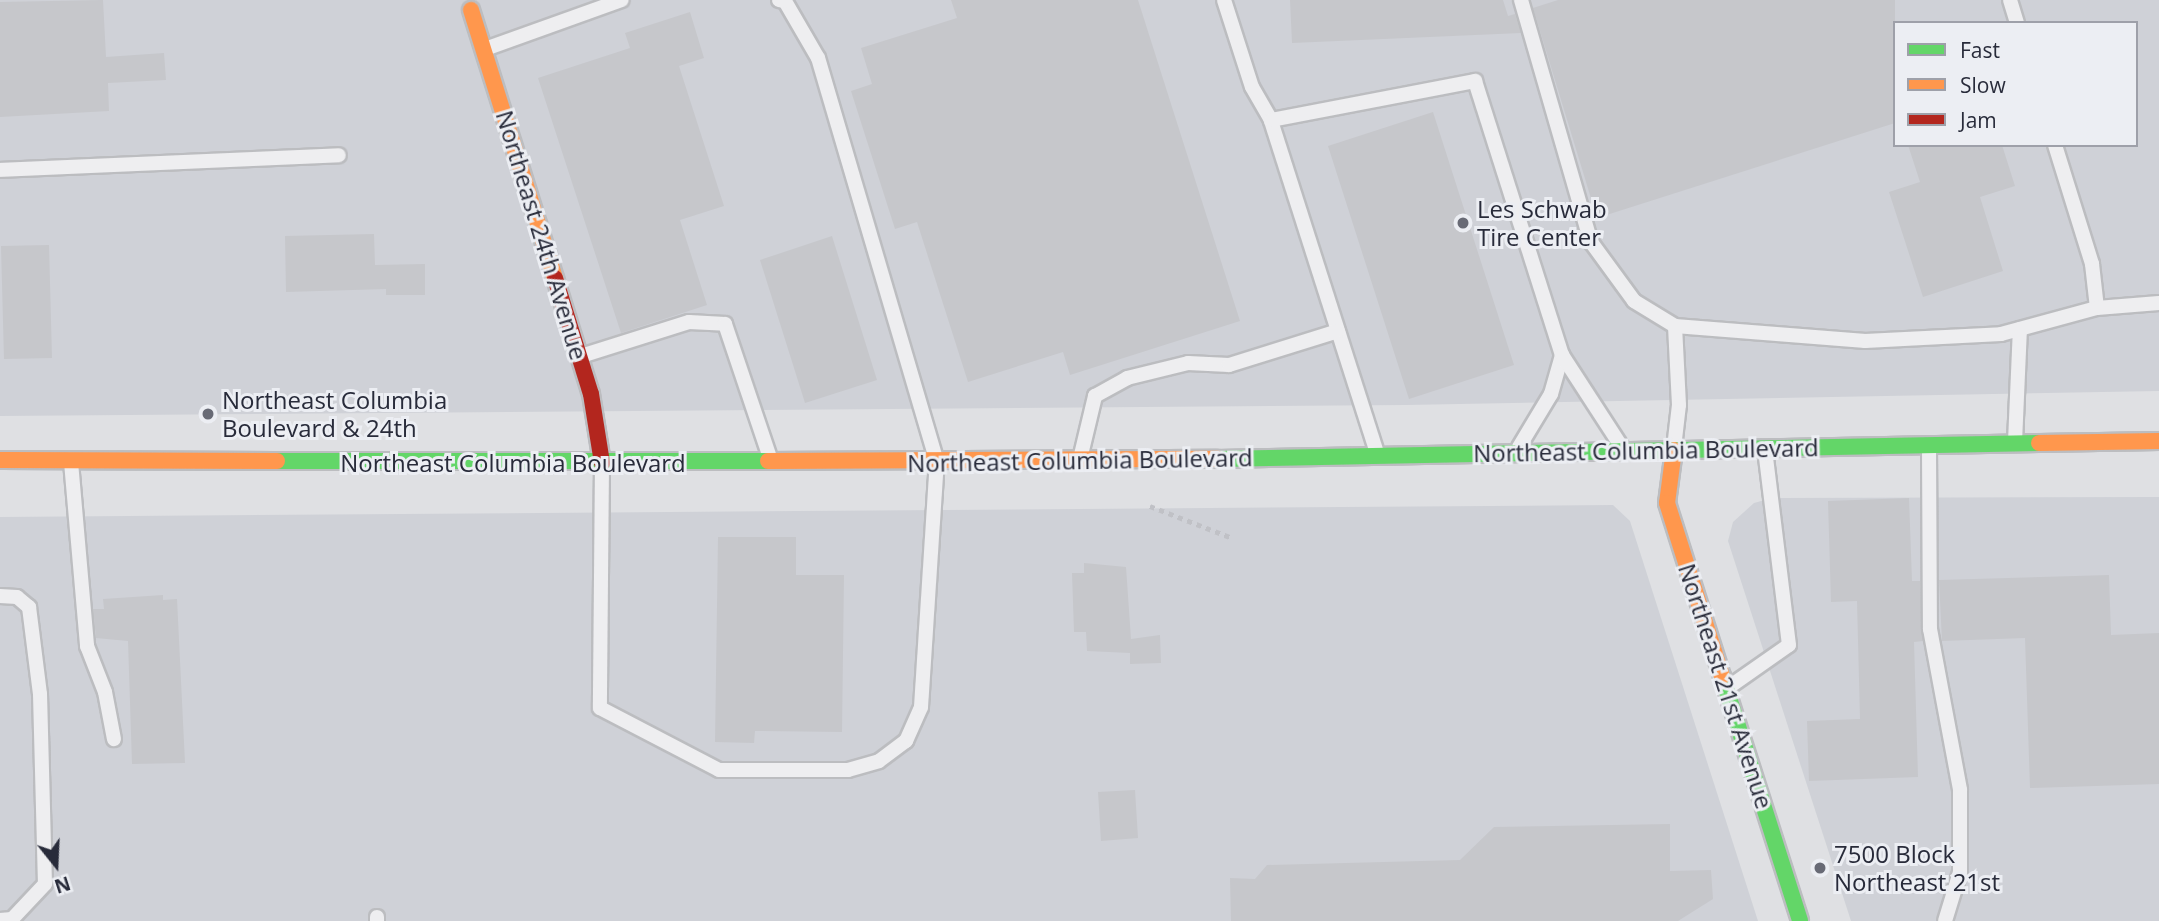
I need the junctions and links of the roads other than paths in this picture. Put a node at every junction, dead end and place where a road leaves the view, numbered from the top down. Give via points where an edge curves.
1 (622, 0) edge
2 (779, 0) edge
3 (1224, 0) edge
4 (1521, 0) edge
5 (2010, 0) edge
6 (471, 10) dead end
7 (2016, 21) edge
8 (484, 50) junction
9 (1271, 120) junction
10 (2056, 147) edge
11 (339, 155) dead end
12 (0, 170) edge
13 (2159, 303) edge
14 (2097, 309) junction
15 (1675, 326) junction
16 (2020, 329) junction
17 (1338, 331) junction
18 (1562, 355) junction
19 (579, 357) junction
20 (2159, 442) edge
21 (2015, 443) junction
22 (1929, 445) junction
23 (1765, 448) junction
24 (1624, 450) junction
25 (1674, 450) junction
26 (1515, 452) junction
27 (1378, 455) junction
28 (0, 460) edge
29 (70, 461) junction
30 (1079, 461) junction
31 (937, 462) junction
32 (602, 463) junction
33 (771, 463) junction
34 (0, 596) edge
35 (1726, 688) junction
36 (114, 738) dead end
37 (0, 920) edge
38 (1800, 921) edge
39 (1945, 921) edge

1 - 8 lane
2 - 31 lane via 785,1 817,58
3 - 9 lane via 1252,87
4 - 15 lane via 1591,242 1634,301
5 - 7 lane
6 - 8 main road, Northeast 24th Avenue
8 - 19 main road, Northeast 24th Avenue
9 - 17 lane
9 - 18 lane via 1475,81
10 - 14 lane via 2092,264
11 - 12 lane
13 - 14 lane
14 - 16 lane
15 - 16 lane via 1865,341
15 - 25 lane via 1679,405
16 - 21 lane
17 - 27 lane
17 - 30 lane via 1229,365 1188,363 1127,378 1095,396
18 - 24 lane
18 - 26 lane via 1551,394
19 - 32 main road, Northeast 24th Avenue
19 - 33 lane via 689,323 725,324
20 - 21 main road, Northeast Columbia Boulevard
21 - 22 main road, Northeast Columbia Boulevard
22 - 23 main road, Northeast Columbia Boulevard
22 - 39 lane via 1930,629 1960,790 1960,872
23 - 25 main road, Northeast Columbia Boulevard
23 - 35 lane via 1789,645
24 - 25 main road, Northeast Columbia Boulevard
24 - 26 main road, Northeast Columbia Boulevard
25 - 35 main road, Northeast 21st Avenue via 1667,503
26 - 27 main road, Northeast Columbia Boulevard
27 - 30 main road, Northeast Columbia Boulevard
28 - 29 main road, Northeast Columbia Boulevard
29 - 32 main road, Northeast Columbia Boulevard
29 - 36 lane via 87,646
30 - 31 main road, Northeast Columbia Boulevard
31 - 32 lane via 921,707 906,741 879,761 848,770 719,770 600,708
31 - 33 main road, Northeast Columbia Boulevard
32 - 33 main road, Northeast Columbia Boulevard
34 - 37 lane via 17,597 29,607 40,694 45,884 12,919
35 - 38 main road, Northeast 21st Avenue

